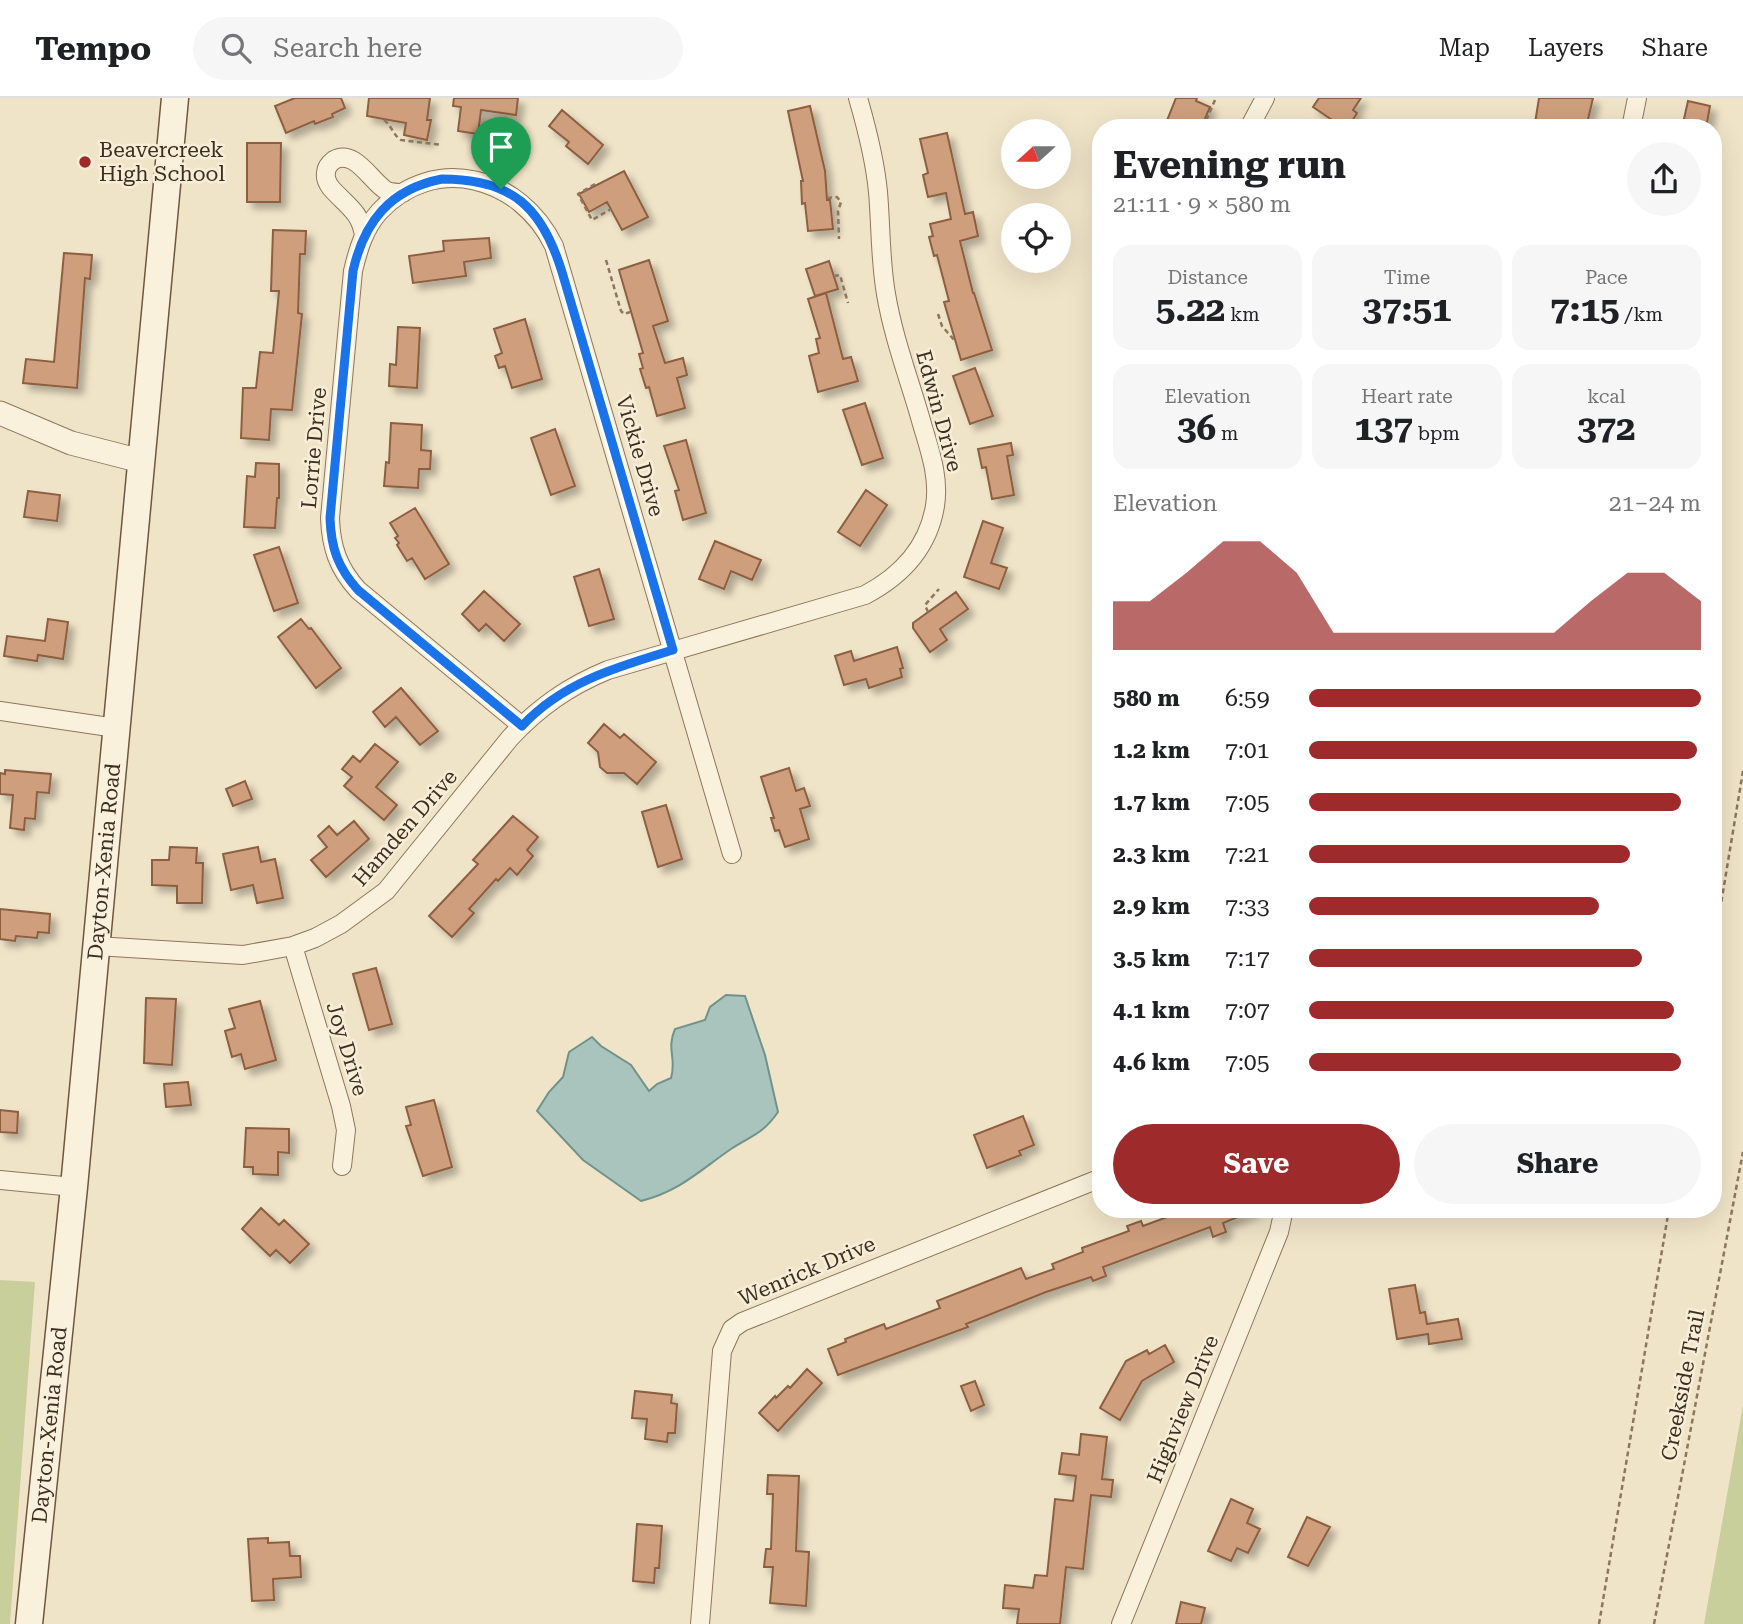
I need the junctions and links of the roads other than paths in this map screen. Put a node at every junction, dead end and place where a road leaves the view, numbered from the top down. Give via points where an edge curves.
1 (175, 98) edge
2 (858, 98) edge
3 (1265, 98) edge
4 (1637, 98) edge
5 (1254, 119) edge
6 (1633, 119) edge
7 (403, 193) junction
8 (363, 236) junction
9 (0, 413) edge
10 (141, 461) junction
11 (673, 650) junction
12 (0, 711) edge
13 (522, 726) junction
14 (116, 728) junction
15 (732, 854) dead end
16 (96, 946) junction
17 (293, 946) junction
18 (342, 1166) dead end
19 (0, 1180) edge
20 (1092, 1182) edge
21 (74, 1187) junction
22 (1282, 1218) edge
23 (29, 1624) edge
24 (701, 1624) edge
25 (1121, 1624) edge

1 - 10 main road, Dayton-Xenia Road
2 - 11 street, Edwin Drive via 873,157 885,293 934,466 935,504 929,529 903,569 865,595
3 - 5 street
4 - 6 street
7 - 8 street, Lorrie Drive via 379,212
7 - 8 street via 384,190 350,159 330,163 326,173 329,185 357,212
7 - 11 street, Vickie Drive via 442,179 482,182 519,199 547,231
8 - 13 street, Lorrie Drive via 352,279 331,543 343,573 358,590
9 - 10 street via 71,443
10 - 14 main road, Dayton-Xenia Road
11 - 13 street, Hamden Drive via 583,680 545,704
11 - 15 street, Vickie Drive
12 - 14 street
13 - 17 street, Hamden Drive via 386,891 341,925
14 - 16 main road, Dayton-Xenia Road
16 - 17 street, Hamden Drive via 243,955
16 - 21 main road, Dayton-Xenia Road
17 - 18 street, Joy Drive via 341,1106 346,1130
19 - 21 street
20 - 24 street, Wenrick Drive via 742,1321 732,1329 722,1350
21 - 23 main road, Dayton-Xenia Road
22 - 25 street, Highview Drive

